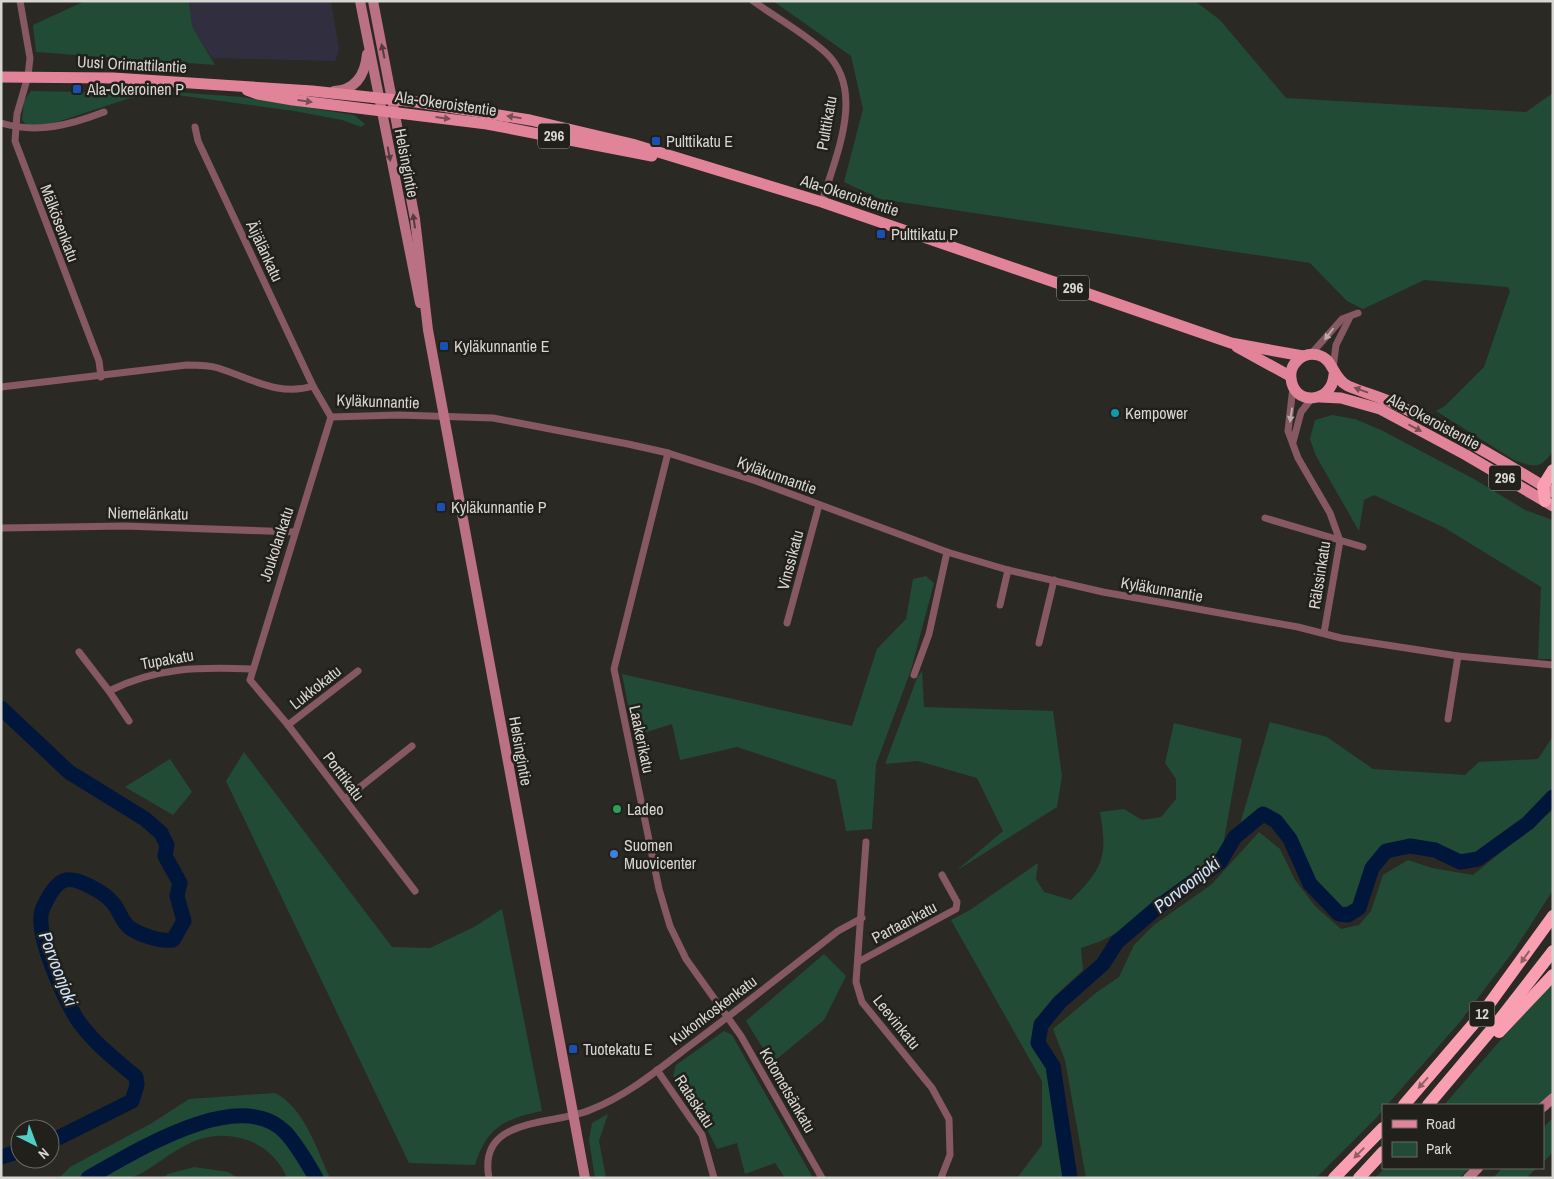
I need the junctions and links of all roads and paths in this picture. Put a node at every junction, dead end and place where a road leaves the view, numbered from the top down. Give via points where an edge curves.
1 (20, 1) edge
2 (360, 1) edge
3 (373, 1) edge
4 (753, 1) edge
5 (366, 36) junction
6 (1, 76) edge
7 (25, 76) junction
8 (240, 88) junction
9 (326, 92) junction
10 (379, 98) junction
11 (393, 99) junction
12 (381, 111) junction
13 (104, 112) dead end
14 (395, 112) junction
15 (1, 123) edge
16 (16, 128) junction
17 (195, 128) dead end
18 (712, 169) junction
19 (822, 202) junction
20 (1358, 313) dead end
21 (1350, 317) junction
22 (428, 330) junction
23 (1232, 343) junction
24 (1307, 355) junction
25 (1334, 372) junction
26 (101, 377) junction
27 (1291, 381) junction
28 (313, 386) junction
29 (1, 387) edge
30 (1316, 398) junction
31 (444, 416) junction
32 (331, 417) junction
33 (1292, 443) junction
34 (668, 453) junction
35 (1553, 470) edge
36 (1549, 496) edge
37 (819, 505) junction
38 (1265, 518) dead end
39 (1, 528) edge
40 (295, 532) junction
41 (1340, 541) junction
42 (1363, 547) dead end
43 (947, 552) junction
44 (1008, 570) junction
45 (1054, 580) junction
46 (1000, 605) dead end
47 (787, 623) dead end
48 (1324, 633) junction
49 (1039, 643) dead end
50 (79, 652) dead end
51 (1458, 656) junction
52 (1553, 665) edge
53 (252, 669) junction
54 (358, 671) dead end
55 (914, 674) dead end
56 (250, 680) joint
57 (109, 691) junction
58 (1448, 719) dead end
59 (129, 721) dead end
60 (288, 725) junction
61 (412, 746) dead end
62 (344, 799) junction
63 (866, 842) dead end
64 (942, 875) dead end
65 (415, 891) dead end
66 (1553, 916) edge
67 (862, 918) junction
68 (1553, 951) edge
69 (858, 962) junction
70 (1553, 974) edge
71 (729, 1016) junction
72 (657, 1070) junction
73 (1405, 1104) edge
74 (1430, 1104) edge
75 (1430, 1104) edge
76 (574, 1115) junction
77 (1382, 1129) edge
78 (1382, 1154) edge
79 (1477, 1169) edge
80 (489, 1178) edge
81 (585, 1178) edge
82 (714, 1178) edge
83 (822, 1178) edge
84 (941, 1178) edge
85 (1334, 1178) edge
86 (1359, 1178) edge
87 (1468, 1178) edge

1 - 7 street, Mälkösenkatu via 30,58
2 - 5 main road, Helsingintie
11 -> 3 main road, Helsingintie
4 - 19 street, Pulttikatu via 824,52 841,75 846,96 843,126
5 - 9 main road via 366,62 362,76 348,88
5 - 10 main road, Helsingintie
6 - 7 main road, Uusi Orimattilantie / 296
7 - 8 main road, Uusi Orimattilantie / 296 via 153,80
7 - 16 street, Mälkösenkatu
8 - 9 main road, Uusi Orimattilantie / 296
8 -> 12 main road, Uusi Orimattilantie / 296 via 258,94
9 - 10 main road, Uusi Orimattilantie / 296
10 - 11 main road, Uusi Orimattilantie / 296
10 - 12 main road, Helsingintie
11 - 14 main road, Helsingintie
18 -> 11 main road, Ala-Okeroistentie / 296 via 632,144 530,120
12 - 14 main road, Ala-Okeroistentie / 296
12 -> 22 main road, Helsingintie
13 - 16 street via 53,127
14 -> 18 main road, Ala-Okeroistentie / 296 via 522,130
22 -> 14 main road, Helsingintie via 414,220
15 - 16 street
16 - 26 street, Mälkösenkatu via 18,153 98,361
17 - 28 street, Äijälänkatu via 198,141
18 - 19 main road, Ala-Okeroistentie / 296
19 - 23 main road, Ala-Okeroistentie / 296
20 - 21 street
21 -> 24 street via 1342,319
21 - 25 street via 1336,345
22 - 31 main road, Helsingintie
23 - 24 main road, Ala-Okeroistentie / 296
23 - 27 main road, Ala-Okeroistentie / 296
24 - 25 main road via 1324,358
24 - 27 main road via 1295,362
25 - 30 main road via 1329,390
36 -> 25 main road, Ala-Okeroistentie / 296 via 1421,418 1348,385
26 - 28 street via 187,365 218,368 271,388
26 - 29 street
27 - 30 main road via 1298,394
27 -> 33 street, Rälssinkatu via 1288,431
28 - 32 street, Kyläkunnantie
30 - 33 street via 1301,412
30 -> 36 main road, Ala-Okeroistentie / 296 via 1341,398 1380,409
31 - 32 street, Kyläkunnantie
31 - 34 street, Kyläkunnantie via 493,418
31 - 76 main road, Helsingintie
32 - 40 street, Joukolankatu
33 - 41 street, Rälssinkatu via 1337,528
34 - 37 street, Kyläkunnantie
34 - 71 street, Laakerikatu via 614,669 659,890 670,926 686,959
35 - 36 highway
37 - 43 street, Kyläkunnantie
37 - 47 street, Vinssikatu
38 - 41 street
39 - 40 street, Niemelänkatu via 125,526
40 - 53 street, Joukolankatu
41 - 42 street
41 - 48 street, Rälssinkatu
43 - 44 street, Kyläkunnantie
43 - 55 street via 929,634
44 - 45 street, Kyläkunnantie
44 - 46 street
45 - 48 street, Kyläkunnantie
45 - 49 street
48 - 51 street, Kyläkunnantie
50 - 57 street
51 - 52 street, Kyläkunnantie
51 - 58 street
53 - 56 street, Joukolankatu
53 - 57 street, Tupakatu via 201,667 160,671 132,679
54 - 60 street, Lukkokatu
56 - 60 street, Porttikatu
57 - 59 street
60 - 62 street, Porttikatu
61 - 62 street
62 - 65 street, Porttikatu
63 - 67 street, Leevinkatu
64 - 69 street, Partaankatu via 957,902 956,909
66 -> 73 highway, 12 via 1482,1014
67 - 69 street, Leevinkatu
67 - 71 street, Kukonkoskenkatu via 838,931
68 - 74 highway, 12
69 - 84 street, Leevinkatu via 856,982 862,1002 932,1088 949,1118 950,1155
70 - 75 highway
71 - 72 street, Kukonkoskenkatu
71 - 83 street, Kotometsänkatu
72 - 76 street, Kukonkoskenkatu via 612,1100
72 - 82 street, Rataskatu via 702,1135
76 - 80 street, Kukonkoskenkatu via 507,1132 489,1151 486,1165
76 - 81 main road, Helsingintie
77 -> 85 highway
78 - 86 highway
79 - 87 main road

